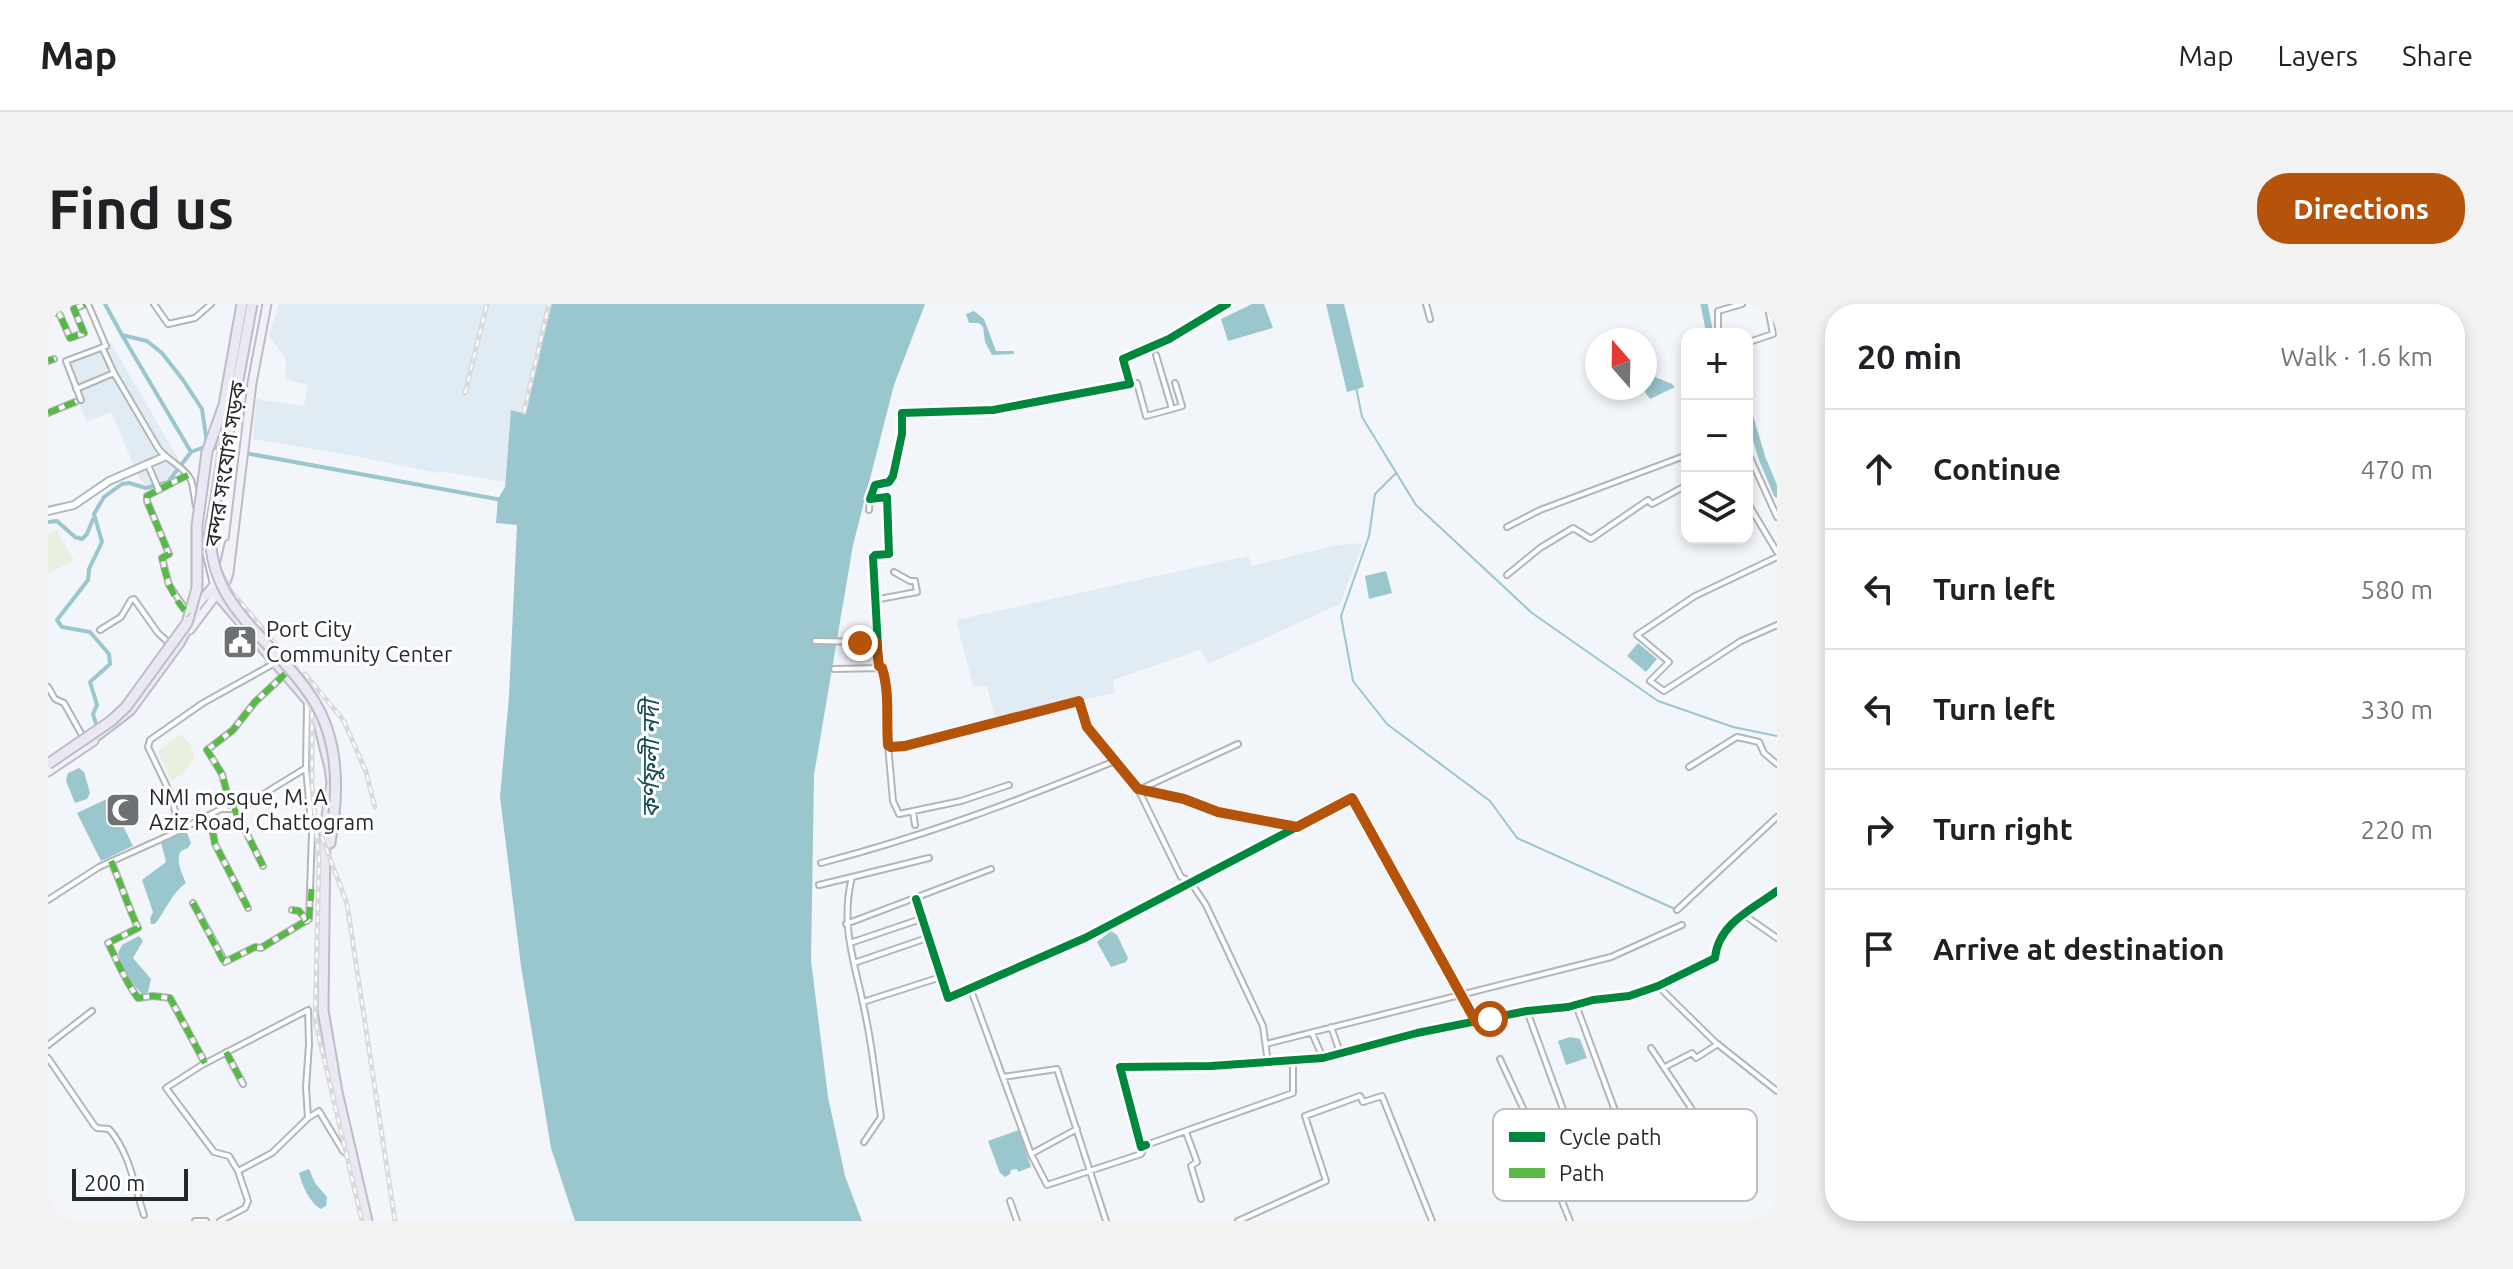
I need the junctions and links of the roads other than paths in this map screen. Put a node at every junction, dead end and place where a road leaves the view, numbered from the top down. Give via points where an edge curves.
1 (87, 304) edge
2 (154, 304) edge
3 (211, 304) edge
4 (247, 304) edge
5 (267, 304) edge
6 (1227, 304) edge
7 (1426, 304) edge
8 (1742, 304) edge
9 (1777, 306) edge
10 (48, 307) edge
11 (1430, 319) dead end
12 (1718, 328) edge
13 (1753, 339) edge
14 (102, 347) junction
15 (1156, 355) dead end
16 (114, 373) junction
17 (1175, 383) dead end
18 (1130, 384) junction
19 (76, 389) junction
20 (81, 400) dead end
21 (75, 402) dead end
22 (1172, 409) junction
23 (48, 413) edge
24 (164, 457) junction
25 (1681, 457) edge
26 (1753, 464) edge
27 (148, 465) junction
28 (188, 475) junction
29 (1681, 488) edge
30 (158, 489) junction
31 (870, 499) junction
32 (869, 510) dead end
33 (48, 511) edge
34 (1753, 513) edge
35 (1777, 517) edge
36 (1507, 527) dead end
37 (1777, 555) edge
38 (894, 572) dead end
39 (1507, 575) dead end
40 (213, 592) junction
41 (874, 600) junction
42 (193, 613) junction
43 (1777, 625) edge
44 (100, 630) dead end
45 (815, 641) dead end
46 (876, 642) junction
47 (170, 644) junction
48 (275, 663) junction
49 (879, 666) junction
50 (834, 669) dead end
51 (285, 674) junction
52 (48, 687) edge
53 (307, 699) junction
54 (83, 737) junction
55 (1238, 744) dead end
56 (888, 745) junction
57 (1115, 761) junction
58 (1777, 764) edge
59 (48, 766) edge
60 (1689, 767) dead end
61 (306, 768) junction
62 (1009, 785) dead end
63 (1140, 788) junction
64 (233, 808) junction
65 (913, 812) junction
66 (206, 816) junction
67 (1777, 817) edge
68 (915, 825) dead end
69 (1297, 827) junction
70 (179, 831) junction
71 (929, 858) dead end
72 (111, 861) junction
73 (821, 863) dead end
74 (263, 866) dead end
75 (991, 869) dead end
76 (326, 874) junction
77 (852, 877) junction
78 (1190, 881) junction
79 (819, 885) dead end
80 (1777, 891) edge
81 (916, 899) junction
82 (48, 900) edge
83 (193, 903) dead end
84 (248, 908) dead end
85 (292, 910) dead end
86 (1677, 910) dead end
87 (1744, 915) junction
88 (325, 917) junction
89 (921, 919) junction
90 (308, 920) junction
91 (846, 924) junction
92 (1682, 925) dead end
93 (927, 938) junction
94 (1777, 938) edge
95 (850, 943) junction
96 (854, 963) junction
97 (941, 977) junction
98 (1658, 986) junction
99 (971, 990) junction
100 (1463, 996) junction
101 (862, 1003) junction
102 (1576, 1005) junction
103 (92, 1011) dead end
104 (1527, 1011) junction
105 (1476, 1022) junction
106 (1331, 1027) junction
107 (1312, 1033) junction
108 (1266, 1044) junction
109 (1718, 1044) junction
110 (48, 1045) edge
111 (1651, 1048) dead end
112 (226, 1052) junction
113 (1341, 1055) junction
114 (48, 1058) edge
115 (1323, 1058) junction
116 (1500, 1059) dead end
117 (1293, 1062) junction
118 (205, 1063) junction
119 (1268, 1063) junction
120 (1665, 1067) junction
121 (1003, 1077) junction
122 (243, 1084) dead end
123 (1777, 1091) edge
124 (1523, 1109) edge
125 (1563, 1109) edge
126 (1614, 1109) edge
127 (1692, 1109) edge
128 (308, 1118) junction
129 (1077, 1129) junction
130 (1186, 1132) junction
131 (864, 1142) dead end
132 (1146, 1145) junction
133 (1031, 1154) junction
134 (352, 1157) junction
135 (238, 1171) junction
136 (1089, 1172) junction
137 (1201, 1199) dead end
138 (1010, 1201) dead end
139 (1562, 1201) edge
140 (144, 1215) dead end
141 (195, 1221) edge
142 (206, 1221) edge
143 (220, 1221) edge
144 (367, 1221) edge
145 (1017, 1221) edge
146 (1106, 1221) edge
147 (1238, 1221) edge
148 (1432, 1221) edge
149 (1570, 1221) edge

1 - 10 street via 74,309 84,333 70,338 60,315
1 - 14 street via 106,346
2 - 3 street via 168,324 195,318
4 - 42 highway, bridge via 232,387 212,452 202,523 201,592
4 - 59 highway, bridge via 224,405 207,452 197,526 197,588 187,623 126,707
4 - 76 highway, বন্দর সংযোগ সড়ক, bridge via 211,526 211,558 226,595 304,687 322,717 338,782
5 - 40 main road via 229,573
6 - 18 street via 1123,359
7 - 11 street
8 - 12 street via 1718,311
9 - 13 street via 1769,313 1773,334
14 - 16 street
14 - 19 street via 66,361
15 - 22 street
16 - 19 street
16 - 24 street
17 - 22 street via 1182,406
18 - 22 street via 1137,383 1146,416
18 - 31 street via 993,410 902,413 893,476 875,485
19 - 20 street
21 - 23 street
24 - 27 street
24 - 28 street
25 - 36 street
26 - 35 street
27 - 30 street
27 - 33 street via 109,481 74,505
28 - 30 street
28 - 40 street
29 - 39 street via 1652,504 1648,500 1591,539 1573,528
30 - 42 street via 147,501 169,554 162,558 165,576 180,604
31 - 32 street
31 - 41 street via 887,497 889,530 889,554 873,557
34 - 37 street
37 - 43 street via 1695,596 1637,635 1669,662 1650,681 1664,691 1741,641
38 - 41 street via 915,581 917,592
40 - 42 main road
40 - 48 highway
40 - 59 main road via 132,712
41 - 46 street
42 - 47 main road
42 - 59 highway, bridge via 179,643 130,710
44 - 47 street via 121,617 134,599
45 - 46 street
46 - 49 street
47 - 54 main road via 124,705
48 - 51 highway
48 - 70 street via 150,740 148,747 172,797
49 - 50 street
49 - 56 street via 885,675
51 - 53 highway
51 - 64 street via 207,750
52 - 54 street
53 - 61 street
53 - 76 highway via 316,712 332,783
54 - 59 main road
55 - 63 street
56 - 57 street via 905,746 1079,701 1087,727
56 - 65 street via 893,801 899,814
57 - 63 street
57 - 73 street via 982,815
58 - 60 street via 1759,742 1737,737
61 - 64 street
61 - 90 street via 312,833
62 - 65 street
63 - 69 street via 1218,812
63 - 78 street via 1181,877
64 - 66 street
64 - 74 street
65 - 68 street
66 - 70 street
66 - 84 street
67 - 86 street
69 - 78 street
69 - 100 street via 1352,798
70 - 72 street
71 - 77 street
72 - 82 street
72 - 118 street via 138,928 108,943 122,976 138,998 170,998
75 - 81 street
76 - 88 highway
77 - 79 street
77 - 91 street
78 - 99 street via 1085,938
78 - 108 street via 1263,1026
80 - 87 street
81 - 89 street
81 - 91 street
83 - 90 street via 225,962
85 - 90 street
87 - 94 street
87 - 98 street via 1720,936 1715,958
88 - 90 street
88 - 134 highway via 323,1010
89 - 93 street
89 - 95 street
91 - 95 street
92 - 100 street via 1611,957
93 - 96 street
93 - 97 street
95 - 96 street
96 - 101 street
97 - 99 street via 948,998
97 - 101 street
98 - 102 street
98 - 109 street
99 - 121 street
100 - 105 street
100 - 106 street
101 - 131 street via 881,1117
102 - 104 street
102 - 126 street
103 - 110 street
104 - 105 street
104 - 125 street
105 - 113 street
106 - 107 street
106 - 113 street
107 - 108 street
107 - 115 street
108 - 119 street
109 - 120 street via 1696,1058 1692,1053
109 - 123 street
111 - 120 street
112 - 118 street
112 - 122 street
112 - 128 street via 308,1010
113 - 115 street
114 - 140 street via 97,1128 109,1129 118,1142
115 - 117 street
116 - 124 street
117 - 119 street
117 - 130 street via 1293,1093
118 - 135 street via 166,1088 214,1152 229,1156
119 - 132 street via 1120,1067 1141,1147
120 - 127 street
121 - 129 street via 1057,1069
121 - 133 street
128 - 134 street via 319,1111
128 - 135 street via 272,1153
129 - 133 street
129 - 136 street
130 - 132 street
130 - 137 street via 1197,1162 1191,1166
132 - 136 street via 1141,1154
133 - 136 street via 1047,1185
134 - 144 highway
135 - 143 street via 248,1201
136 - 146 street
138 - 145 street
139 - 149 street
141 - 142 street
147 - 148 street via 1326,1181 1305,1116 1360,1096 1363,1102 1382,1096

